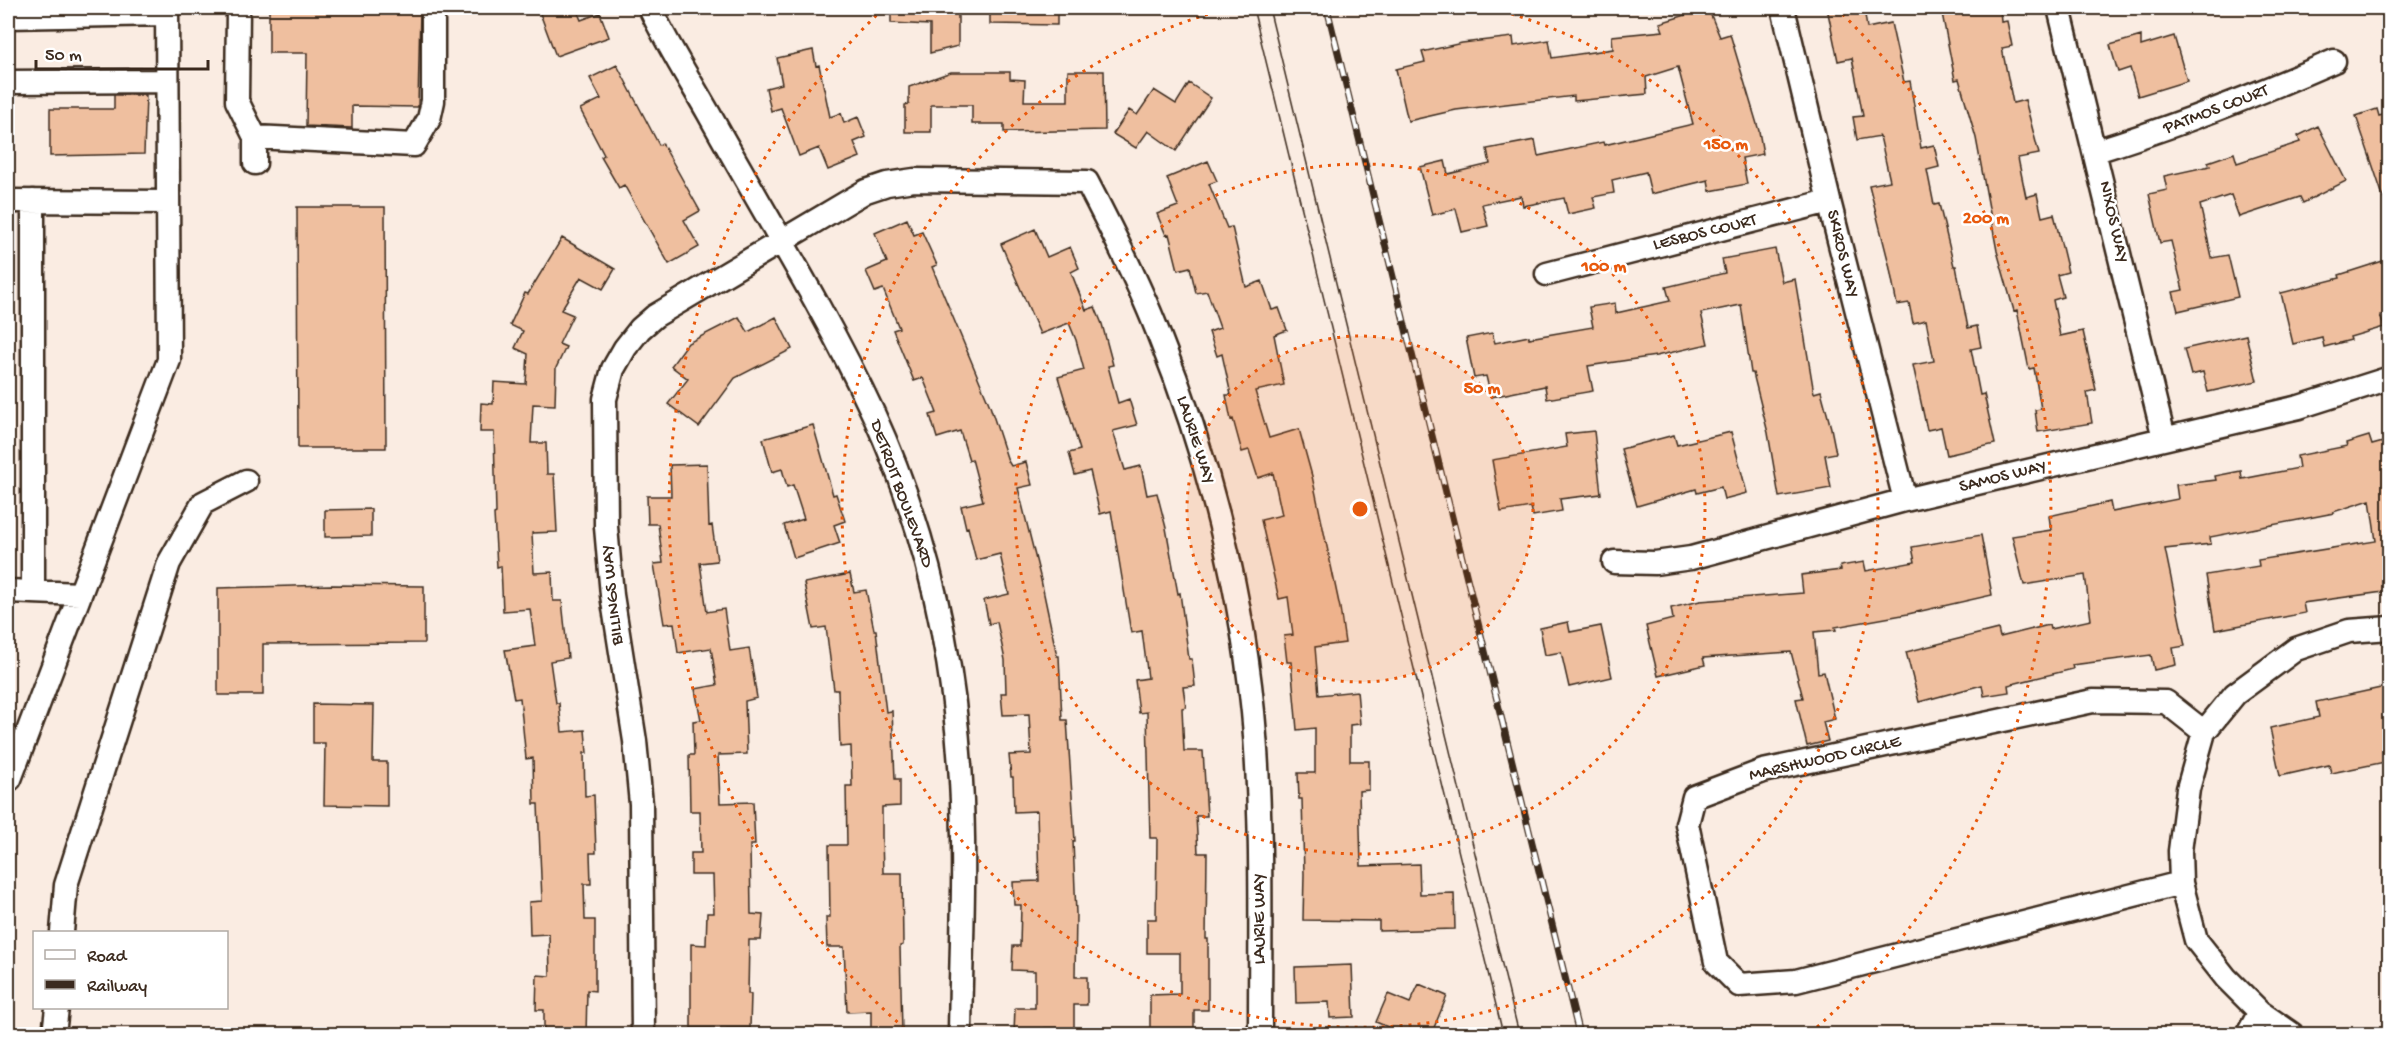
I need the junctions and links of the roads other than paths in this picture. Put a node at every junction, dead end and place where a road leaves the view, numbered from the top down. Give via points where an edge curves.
1 (238, 8) edge
2 (433, 8) edge
3 (650, 8) edge
4 (1783, 8) edge
5 (2059, 8) edge
6 (167, 11) edge
7 (8, 17) edge
8 (2334, 61) dead end
9 (167, 81) junction
10 (8, 82) edge
11 (255, 137) junction
12 (2096, 151) junction
13 (255, 164) dead end
14 (8, 201) edge
15 (33, 201) junction
16 (1828, 201) junction
17 (168, 202) junction
18 (780, 241) junction
19 (1547, 274) dead end
20 (2390, 378) edge
21 (2164, 438) junction
22 (246, 481) dead end
23 (1905, 500) junction
24 (1614, 562) dead end
25 (8, 591) edge
26 (33, 592) junction
27 (80, 594) junction
28 (2390, 628) edge
29 (2204, 732) junction
30 (8, 779) edge
31 (2181, 882) junction
32 (62, 931) edge
33 (57, 1009) edge
34 (2260, 1012) junction
35 (54, 1035) edge
36 (643, 1035) edge
37 (960, 1035) edge
38 (1260, 1035) edge
39 (2248, 1035) edge
40 (2292, 1035) edge

1 - 11 street via 237,100
2 - 11 street via 433,100 429,119 414,146
3 - 18 street, DETROIT BOULEVARD
4 - 16 street, SKIROS WAY
5 - 12 street, NIXOS WAY
6 - 7 street
6 - 9 street
8 - 12 street, PATMOS COURT via 2245,100
9 - 10 street
9 - 17 street
11 - 13 street
12 - 21 street, NIXOS WAY
14 - 15 street
15 - 17 street
15 - 26 street
16 - 19 street, LESBOS COURT
16 - 23 street, SKIROS WAY
17 - 27 street via 169,360
18 - 36 street, BILLINGS WAY via 675,302 640,329 613,369 605,399 606,515 612,594 641,804
18 - 37 street, DETROIT BOULEVARD via 843,352 873,415 900,479 935,594 951,680 961,783
18 - 38 street, LAURIE WAY via 866,191 887,184 914,180 1087,182 1157,329 1191,422 1229,565 1245,648 1258,785
20 - 21 street, SAMOS WAY via 2299,407
21 - 23 street, SAMOS WAY
22 - 32 street via 203,503 169,563 66,885
23 - 24 street, SAMOS WAY via 1691,558 1655,563
25 - 26 street
26 - 27 street
27 - 30 street
28 - 29 street via 2349,631 2295,649 2235,694
29 - 31 street via 2188,789 2180,851
29 - 31 street, MARSHWOOD CIRCLE via 2166,702 2093,701 1763,771 1694,797 1687,824 1716,962 1739,985 1796,981
31 - 34 street via 2196,940
33 - 35 street
34 - 39 street
34 - 40 street

